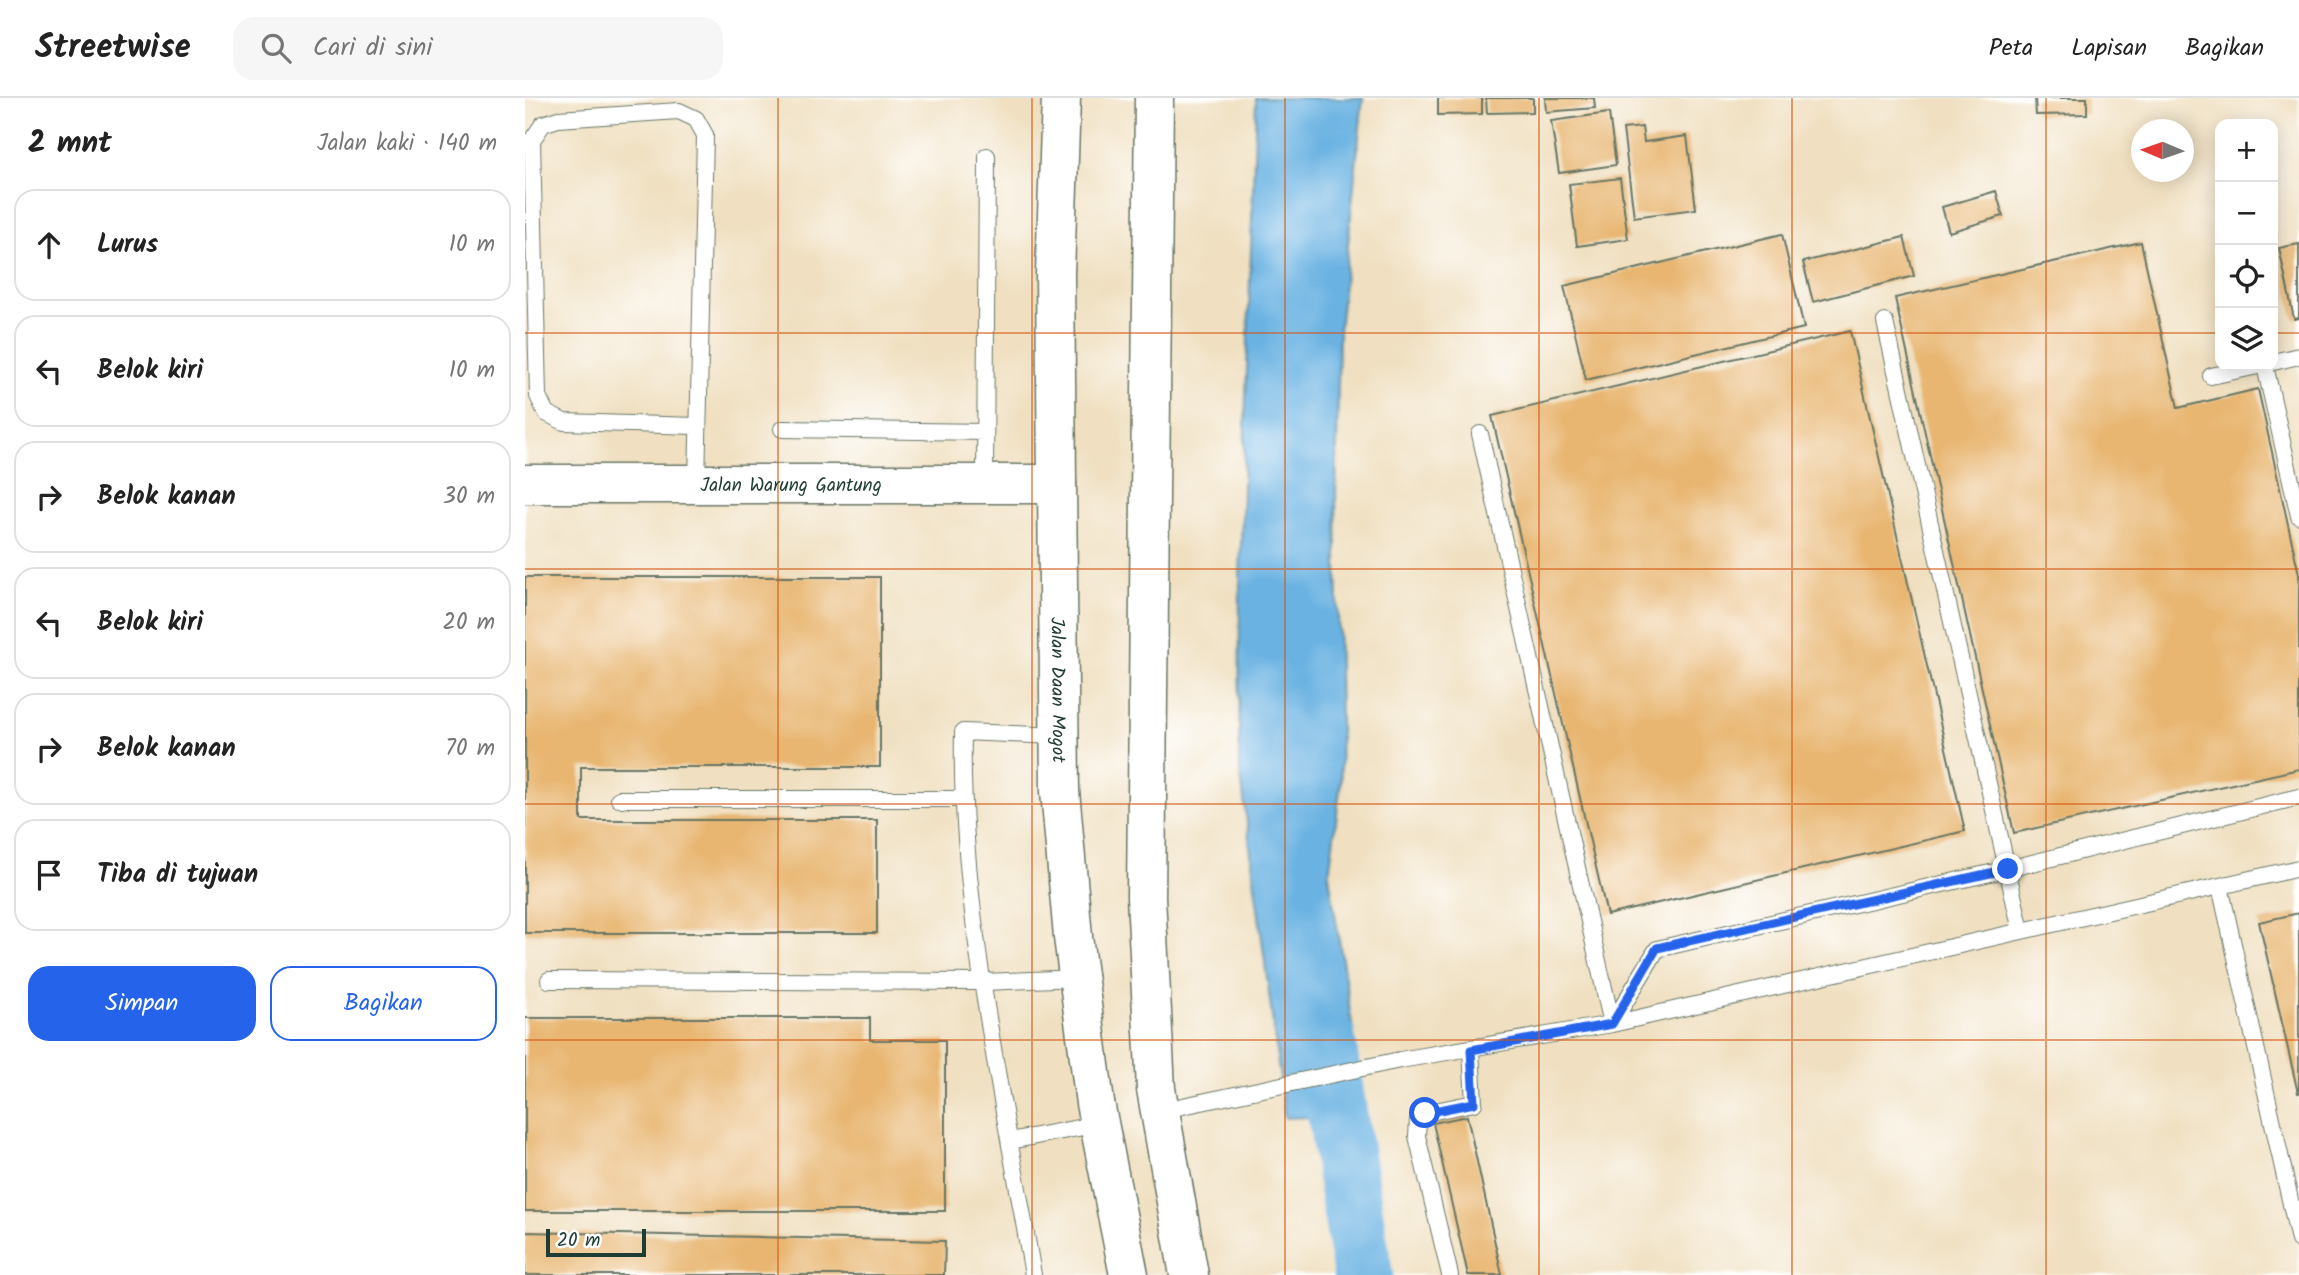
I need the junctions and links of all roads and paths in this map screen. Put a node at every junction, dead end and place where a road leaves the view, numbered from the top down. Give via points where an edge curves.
1 (1061, 98) edge
2 (1154, 98) edge
3 (987, 156) dead end
4 (1885, 322) dead end
5 (2299, 356) edge
6 (2278, 361) edge
7 (2234, 371) edge
8 (2267, 371) edge
9 (2211, 376) dead end
10 (696, 426) junction
11 (782, 429) dead end
12 (985, 432) junction
13 (1480, 435) dead end
14 (985, 482) junction
15 (697, 483) junction
16 (525, 484) edge
17 (1058, 484) junction
18 (2299, 516) edge
19 (1060, 736) junction
20 (2299, 797) edge
21 (619, 799) dead end
22 (961, 799) junction
23 (2299, 868) edge
24 (2008, 869) junction
25 (2220, 886) junction
26 (2021, 931) junction
27 (1078, 978) junction
28 (549, 981) dead end
29 (984, 982) junction
30 (1612, 1024) junction
31 (1471, 1050) junction
32 (1159, 1111) junction
33 (1099, 1124) junction
34 (1010, 1141) junction
35 (2299, 1240) edge
36 (1033, 1275) edge
37 (1129, 1275) edge
38 (1189, 1275) edge
39 (1450, 1275) edge

1 - 17 main road, Jalan Daan Mogot via 1055,274
2 - 32 main road via 1146,897
3 - 12 lane
4 - 24 lane
5 - 6 lane
7 - 9 lane
8 - 18 lane
10 - 10 lane via 564,422 546,414 538,396 532,140 543,124 558,119 679,111 696,119 705,135
10 - 15 lane
11 - 12 lane
12 - 14 lane
13 - 30 lane
14 - 15 main road, Jalan Warung Gantung
14 - 17 main road, Jalan Warung Gantung
15 - 16 main road, Jalan Warung Gantung
17 - 19 main road, Jalan Daan Mogot
19 - 22 lane via 963,732
19 - 27 main road, Jalan Daan Mogot via 1060,791
20 - 24 lane
21 - 22 lane
22 - 29 lane
23 - 25 lane
24 - 26 lane
24 - 30 lane via 1657,948
25 - 26 lane
25 - 35 lane
26 - 30 lane
27 - 29 lane
27 - 33 main road, Jalan Daan Mogot
28 - 29 lane
29 - 34 lane
30 - 31 lane
31 - 32 lane via 1381,1064
31 - 39 lane via 1474,1103 1425,1113 1418,1120 1417,1136
32 - 38 main road
33 - 34 lane
33 - 37 main road, Jalan Daan Mogot
34 - 36 lane

